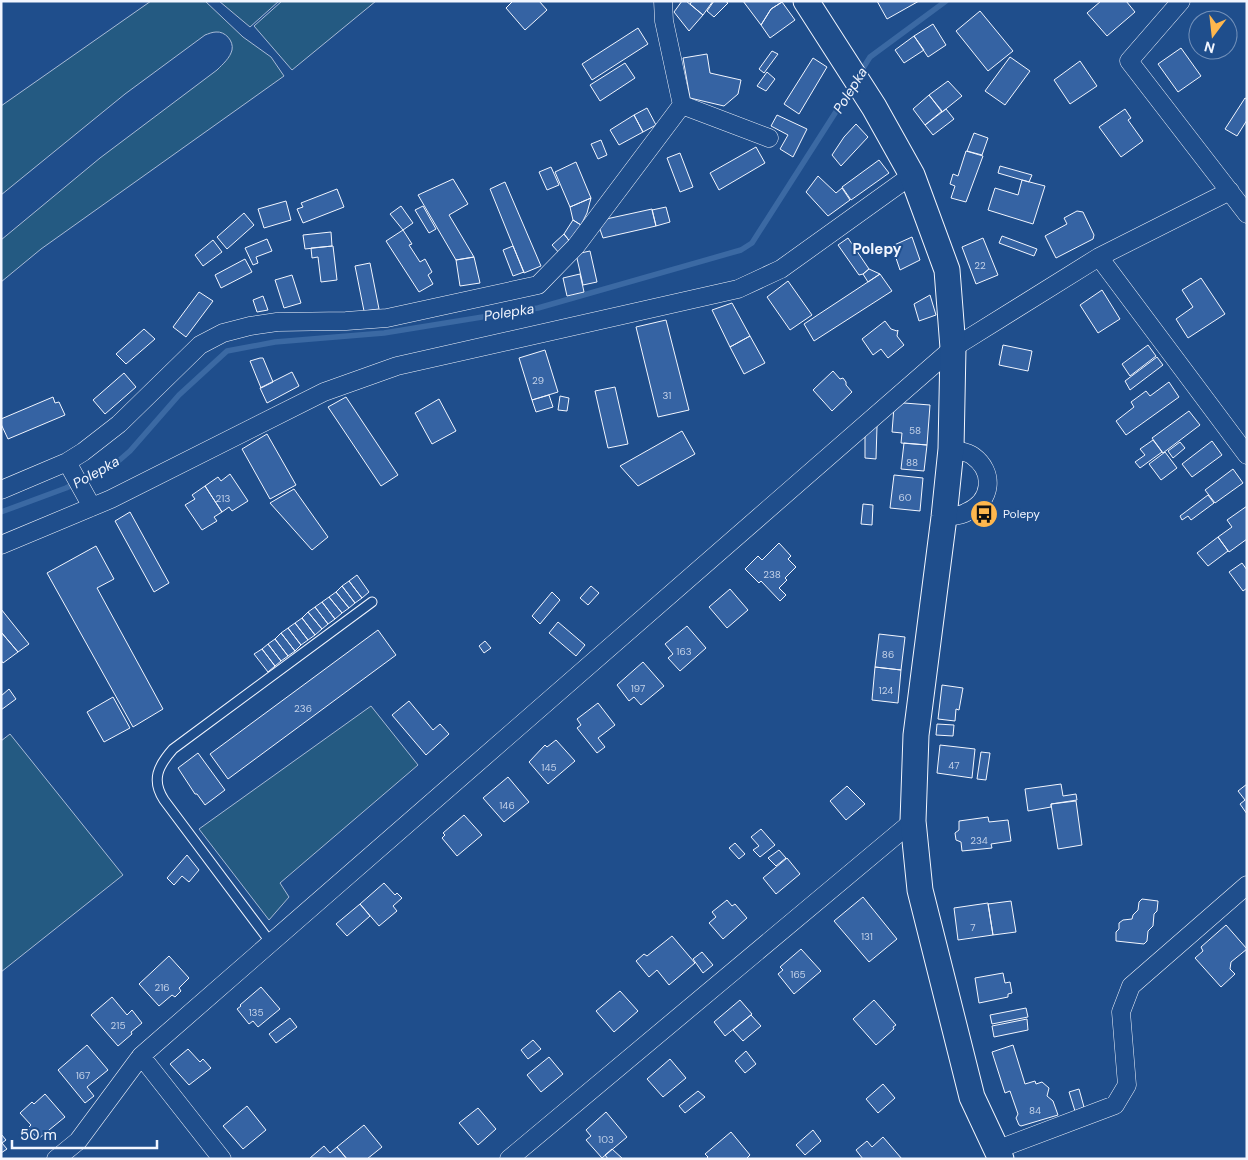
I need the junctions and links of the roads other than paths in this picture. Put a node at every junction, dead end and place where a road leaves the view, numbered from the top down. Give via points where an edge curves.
1 (664, 1) edge
2 (806, 1) edge
3 (1181, 1) edge
4 (682, 105) junction
5 (769, 138) dead end
6 (912, 175) junction
7 (1230, 191) junction
8 (1247, 214) edge
9 (1099, 257) junction
10 (953, 348) junction
11 (951, 449) junction
12 (1247, 455) edge
13 (70, 467) junction
14 (1, 490) edge
15 (88, 501) junction
16 (944, 517) junction
17 (1, 545) edge
18 (372, 602) dead end
19 (913, 821) junction
20 (1247, 885) edge
21 (271, 943) junction
22 (141, 1056) junction
23 (998, 1154) edge
24 (56, 1159) edge
25 (222, 1159) edge
26 (509, 1159) edge

1 - 4 street via 664,21
2 - 6 street via 874,107
3 - 7 street via 1129,61
4 - 5 street
4 - 13 street via 576,246 538,285 388,318 277,322 223,332 200,346
6 - 10 street via 947,270
6 - 15 street via 782,268 738,289 397,366 324,392 193,459
7 - 8 street
7 - 9 street
9 - 10 street
9 - 12 street
10 - 11 street
10 - 21 street
11 - 16 street
11 - 16 street via 972,454 986,468 988,486 982,502 966,513
13 - 14 street
13 - 15 street
15 - 17 street
16 - 19 street via 916,735
18 - 21 lane via 173,749 162,761 158,772 157,786 164,800
19 - 23 street via 920,890 972,1097
19 - 26 street
20 - 23 street via 1131,986 1121,1012 1127,1085 1115,1106
21 - 22 street
22 - 24 street via 78,1140
22 - 25 street

